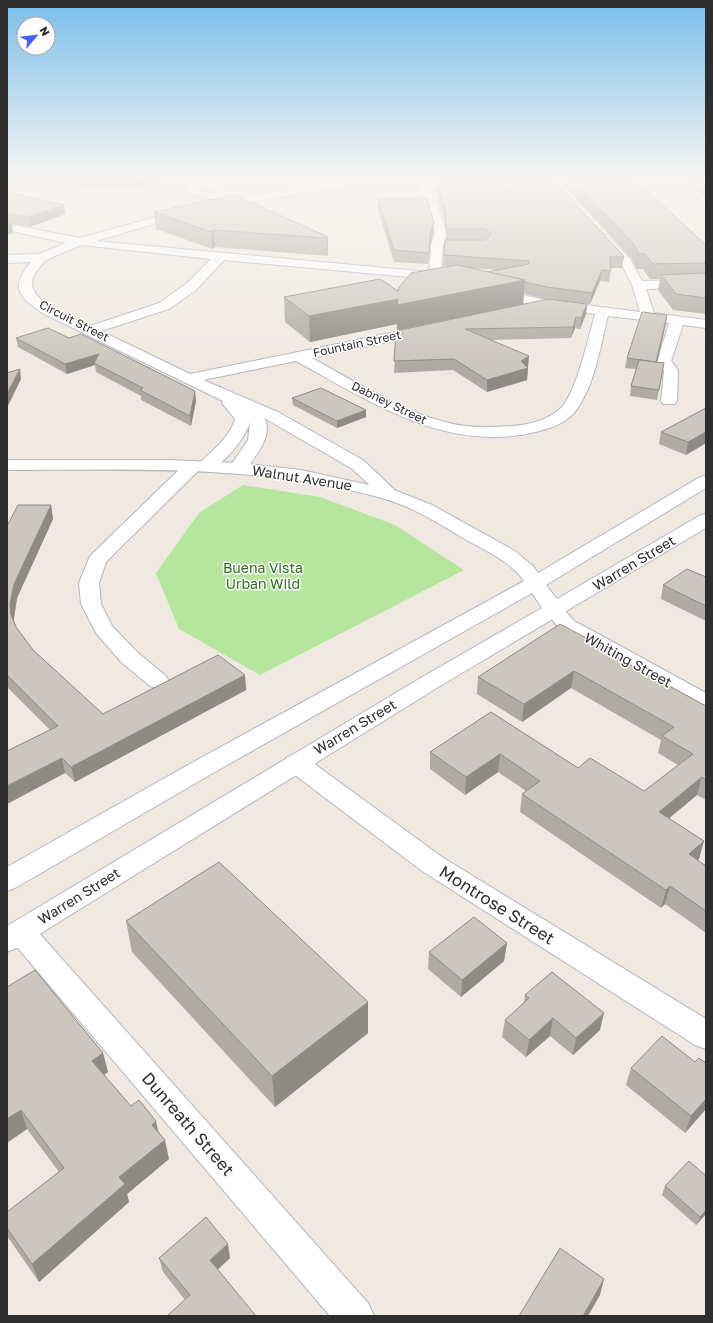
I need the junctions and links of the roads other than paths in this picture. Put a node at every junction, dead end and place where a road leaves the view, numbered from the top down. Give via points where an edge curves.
1 (67, 241) edge
2 (84, 241) edge
3 (439, 241) edge
4 (607, 241) edge
5 (77, 243) junction
6 (437, 245) junction
7 (453, 245) edge
8 (220, 257) junction
9 (41, 258) junction
10 (7, 259) edge
11 (436, 277) junction
12 (450, 281) edge
13 (706, 283) edge
14 (638, 285) junction
15 (480, 290) edge
16 (546, 304) junction
17 (517, 312) edge
18 (602, 312) junction
19 (648, 317) junction
20 (677, 320) junction
21 (706, 324) edge
22 (442, 327) edge
23 (91, 330) junction
24 (298, 356) junction
25 (191, 378) junction
26 (224, 396) junction
27 (669, 401) dead end
28 (7, 465) edge
29 (200, 466) junction
30 (238, 468) junction
31 (706, 481) edge
32 (391, 494) junction
33 (706, 520) edge
34 (535, 583) junction
35 (554, 610) junction
36 (158, 681) dead end
37 (706, 703) edge
38 (296, 762) junction
39 (7, 880) edge
40 (14, 936) edge
41 (706, 1035) edge
42 (356, 1316) edge

1 - 5 street
2 - 5 street, Circuit Street
3 - 6 street
4 - 14 street via 626,262
5 - 8 street
5 - 9 street, Circuit Street
6 - 7 street
6 - 11 street
8 - 11 street
8 - 23 street via 191,287 164,306
9 - 10 street
9 - 23 street, Circuit Street via 26,276 25,288 33,300 49,311
11 - 12 street
13 - 14 street
14 - 19 street
15 - 16 street
16 - 17 street
16 - 18 street
18 - 19 street
18 - 24 street, Dabney Street via 576,397 567,411 545,425 520,432 464,430 429,423
19 - 20 street
20 - 21 street
20 - 27 street via 664,362 671,370
22 - 24 street, Fountain Street
23 - 25 street, Circuit Street
24 - 25 street, Fountain Street
25 - 26 street, Circuit Street
26 - 29 street, Circuit Street via 243,418 241,429 232,441
26 - 30 street, Circuit Street via 258,420 260,430
26 - 32 street, Circuit Street via 272,415 357,464
28 - 29 street, Walnut Avenue
29 - 30 street, Walnut Avenue
29 - 36 street via 97,560 89,583 91,604 103,630 129,657
30 - 32 street, Walnut Avenue via 301,476
31 - 34 street
32 - 34 street, Walnut Avenue via 426,509 508,555 526,570
33 - 35 street, Warren Street
34 - 35 street, Walnut Avenue
34 - 39 street via 210,763
35 - 37 street, Whiting Street via 567,625 583,636
35 - 38 street, Warren Street
38 - 40 street, Warren Street
38 - 41 street, Montrose Street via 432,864
40 - 42 street, Dunreath Street

